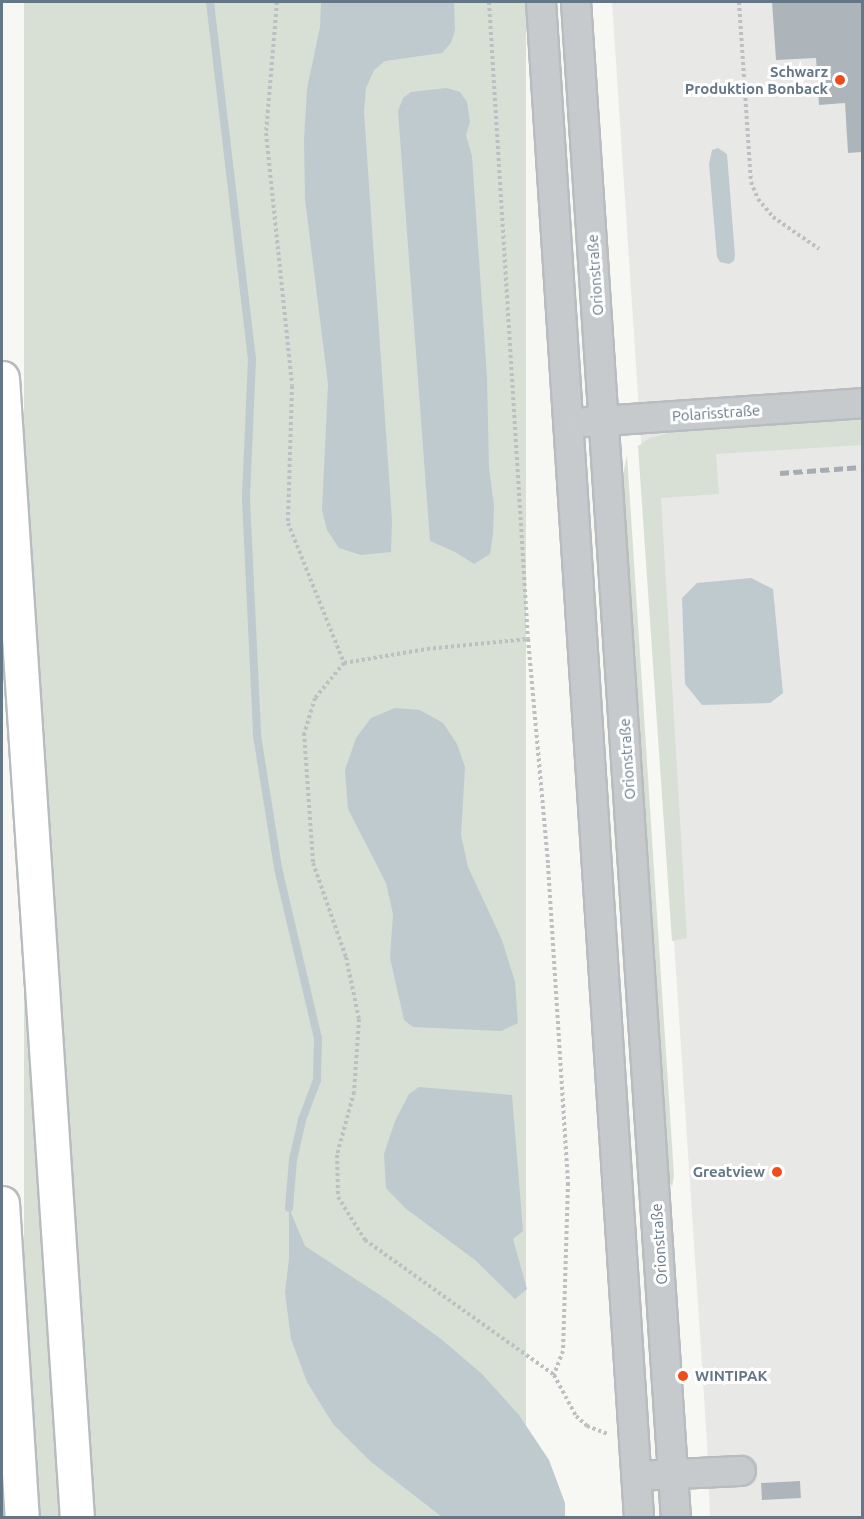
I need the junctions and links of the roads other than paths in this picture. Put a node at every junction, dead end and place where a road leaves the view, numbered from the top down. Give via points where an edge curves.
1 (541, 2) edge
2 (576, 2) edge
3 (2, 378) edge
4 (862, 403) edge
5 (605, 421) junction
6 (569, 423) junction
7 (2, 1203) edge
8 (741, 1471) dead end
9 (674, 1474) junction
10 (638, 1476) junction
11 (22, 1518) edge
12 (78, 1518) edge
13 (639, 1518) edge
14 (676, 1518) edge

1 - 6 street
2 - 5 street, Orionstraße
3 - 12 highway
4 - 5 street, Polarisstraße
5 - 6 street, Polarisstraße
5 - 9 street, Orionstraße
6 - 10 street
7 - 11 highway
8 - 9 street
9 - 10 street
9 - 14 street, Orionstraße
10 - 13 street

